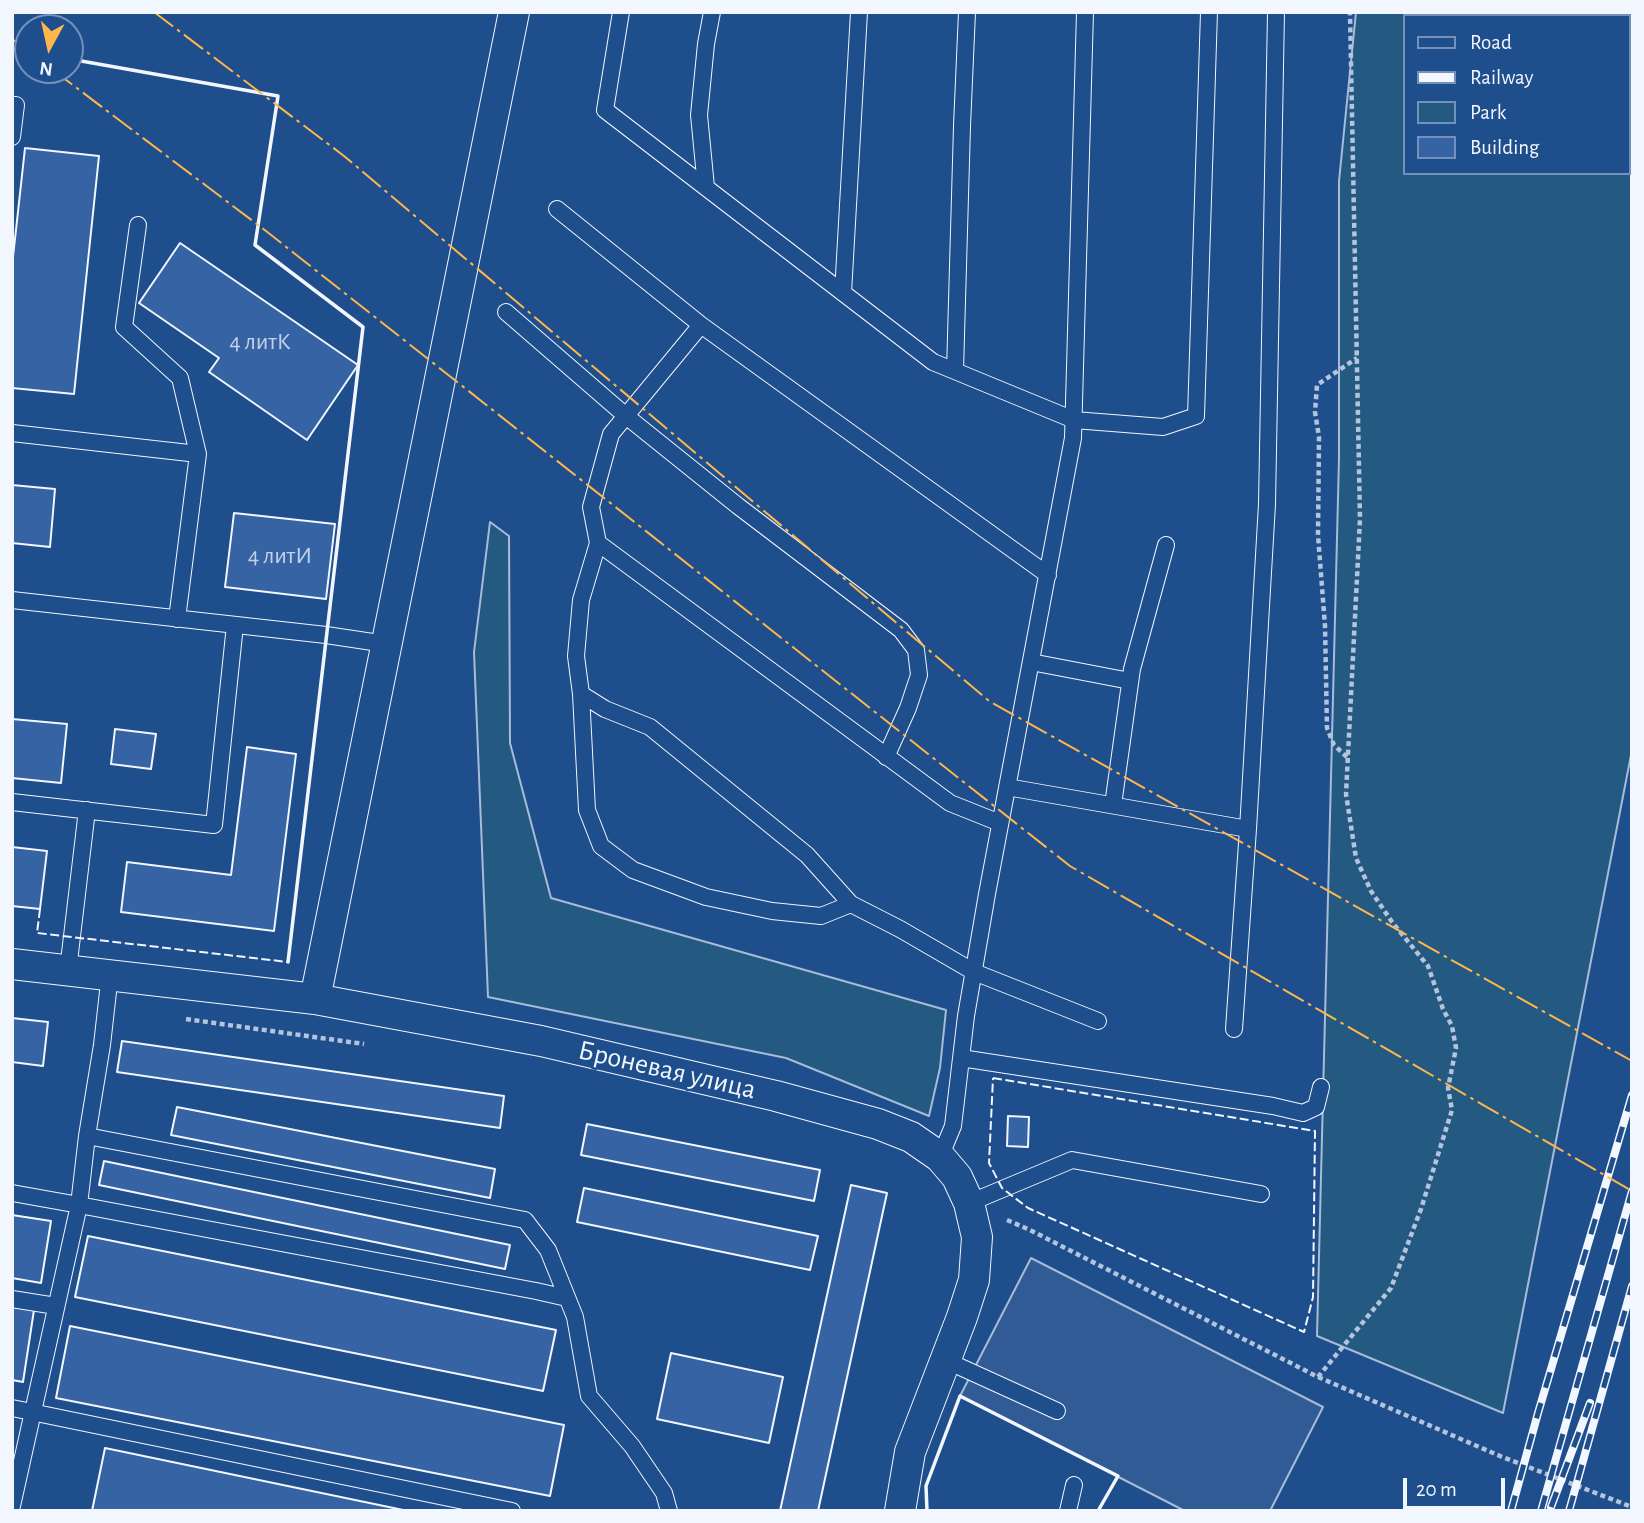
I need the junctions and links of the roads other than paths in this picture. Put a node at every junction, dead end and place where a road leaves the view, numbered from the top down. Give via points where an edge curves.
1 (514, 12) edge
2 (621, 12) edge
3 (712, 12) edge
4 (859, 12) edge
5 (967, 12) edge
6 (1085, 12) edge
7 (1209, 12) edge
8 (1276, 12) edge
9 (12, 105) edge
10 (12, 137) edge
11 (706, 187) junction
12 (556, 209) dead end
13 (138, 225) dead end
14 (843, 293) junction
15 (506, 312) dead end
16 (701, 325) junction
17 (956, 371) junction
18 (626, 416) junction
19 (1074, 420) junction
20 (12, 433) edge
21 (198, 454) junction
22 (598, 543) junction
23 (1166, 545) dead end
24 (1048, 575) junction
25 (12, 600) edge
26 (177, 619) junction
27 (235, 625) junction
28 (386, 644) junction
29 (1031, 662) junction
30 (1130, 681) junction
31 (581, 694) junction
32 (886, 757) junction
33 (1007, 787) junction
34 (12, 802) edge
35 (1113, 805) junction
36 (87, 810) junction
37 (1000, 824) junction
38 (1248, 829) junction
39 (851, 904) junction
40 (12, 964) edge
41 (68, 970) junction
42 (974, 972) junction
43 (110, 975) junction
44 (315, 999) junction
45 (1098, 1021) dead end
46 (1234, 1029) dead end
47 (961, 1058) junction
48 (1321, 1087) dead end
49 (87, 1136) junction
50 (940, 1157) junction
51 (12, 1193) edge
52 (1261, 1195) dead end
53 (969, 1203) junction
54 (79, 1205) junction
55 (567, 1298) junction
56 (12, 1299) edge
57 (57, 1306) junction
58 (945, 1360) junction
59 (12, 1408) edge
60 (1057, 1411) dead end
61 (33, 1412) junction
62 (1074, 1485) dead end
63 (12, 1506) edge
64 (512, 1511) edge
65 (668, 1511) edge
66 (900, 1511) edge
67 (1068, 1511) edge

1 - 28 street
2 - 11 lane via 605,110
3 - 11 lane via 699,115
4 - 14 lane
5 - 17 lane
6 - 19 lane
7 - 19 lane via 1196,416 1163,427
8 - 38 lane via 1267,504
9 - 10 lane via 16,106
11 - 14 lane
12 - 16 lane
13 - 21 lane via 124,327 180,378
14 - 17 lane via 933,362
15 - 18 lane
16 - 18 lane
16 - 24 lane
17 - 19 lane
18 - 22 lane via 611,434 591,508
18 - 32 lane via 901,630 916,650 919,675
19 - 24 lane
20 - 21 lane
21 - 26 lane
22 - 31 lane via 581,600 576,656
22 - 32 lane
23 - 30 lane
24 - 29 lane
25 - 26 lane
26 - 27 lane
27 - 28 lane
27 - 36 lane via 214,825
28 - 44 street
29 - 30 lane
29 - 33 lane
30 - 35 lane
31 - 39 lane via 650,727 807,855
31 - 39 lane via 587,810 601,846 634,870 706,897 821,916
32 - 37 lane via 950,803
33 - 35 lane
33 - 37 lane
34 - 36 lane
35 - 38 lane
36 - 41 lane
37 - 42 lane
38 - 46 lane
39 - 42 lane
40 - 41 street, Броневая улица
41 - 43 street, Броневая улица
42 - 45 lane
42 - 47 lane
43 - 44 street, Броневая улица
43 - 49 lane
44 - 50 street, Броневая улица via 541,1041 776,1096 878,1124 911,1137
47 - 48 lane via 1303,1112 1316,1107
47 - 50 lane via 953,1126
49 - 54 lane
49 - 55 lane via 525,1220 548,1250
50 - 53 street, Броневая улица via 957,1177
51 - 54 lane
52 - 53 lane via 1072,1160
53 - 58 street, Броневая улица via 977,1237 974,1280
54 - 55 lane
54 - 57 lane
55 - 65 lane via 575,1317 589,1396 638,1455 664,1493
56 - 57 lane
57 - 61 lane
58 - 60 lane
58 - 66 street, Броневая улица via 910,1452
59 - 61 lane
61 - 63 lane
61 - 64 lane
62 - 67 lane

